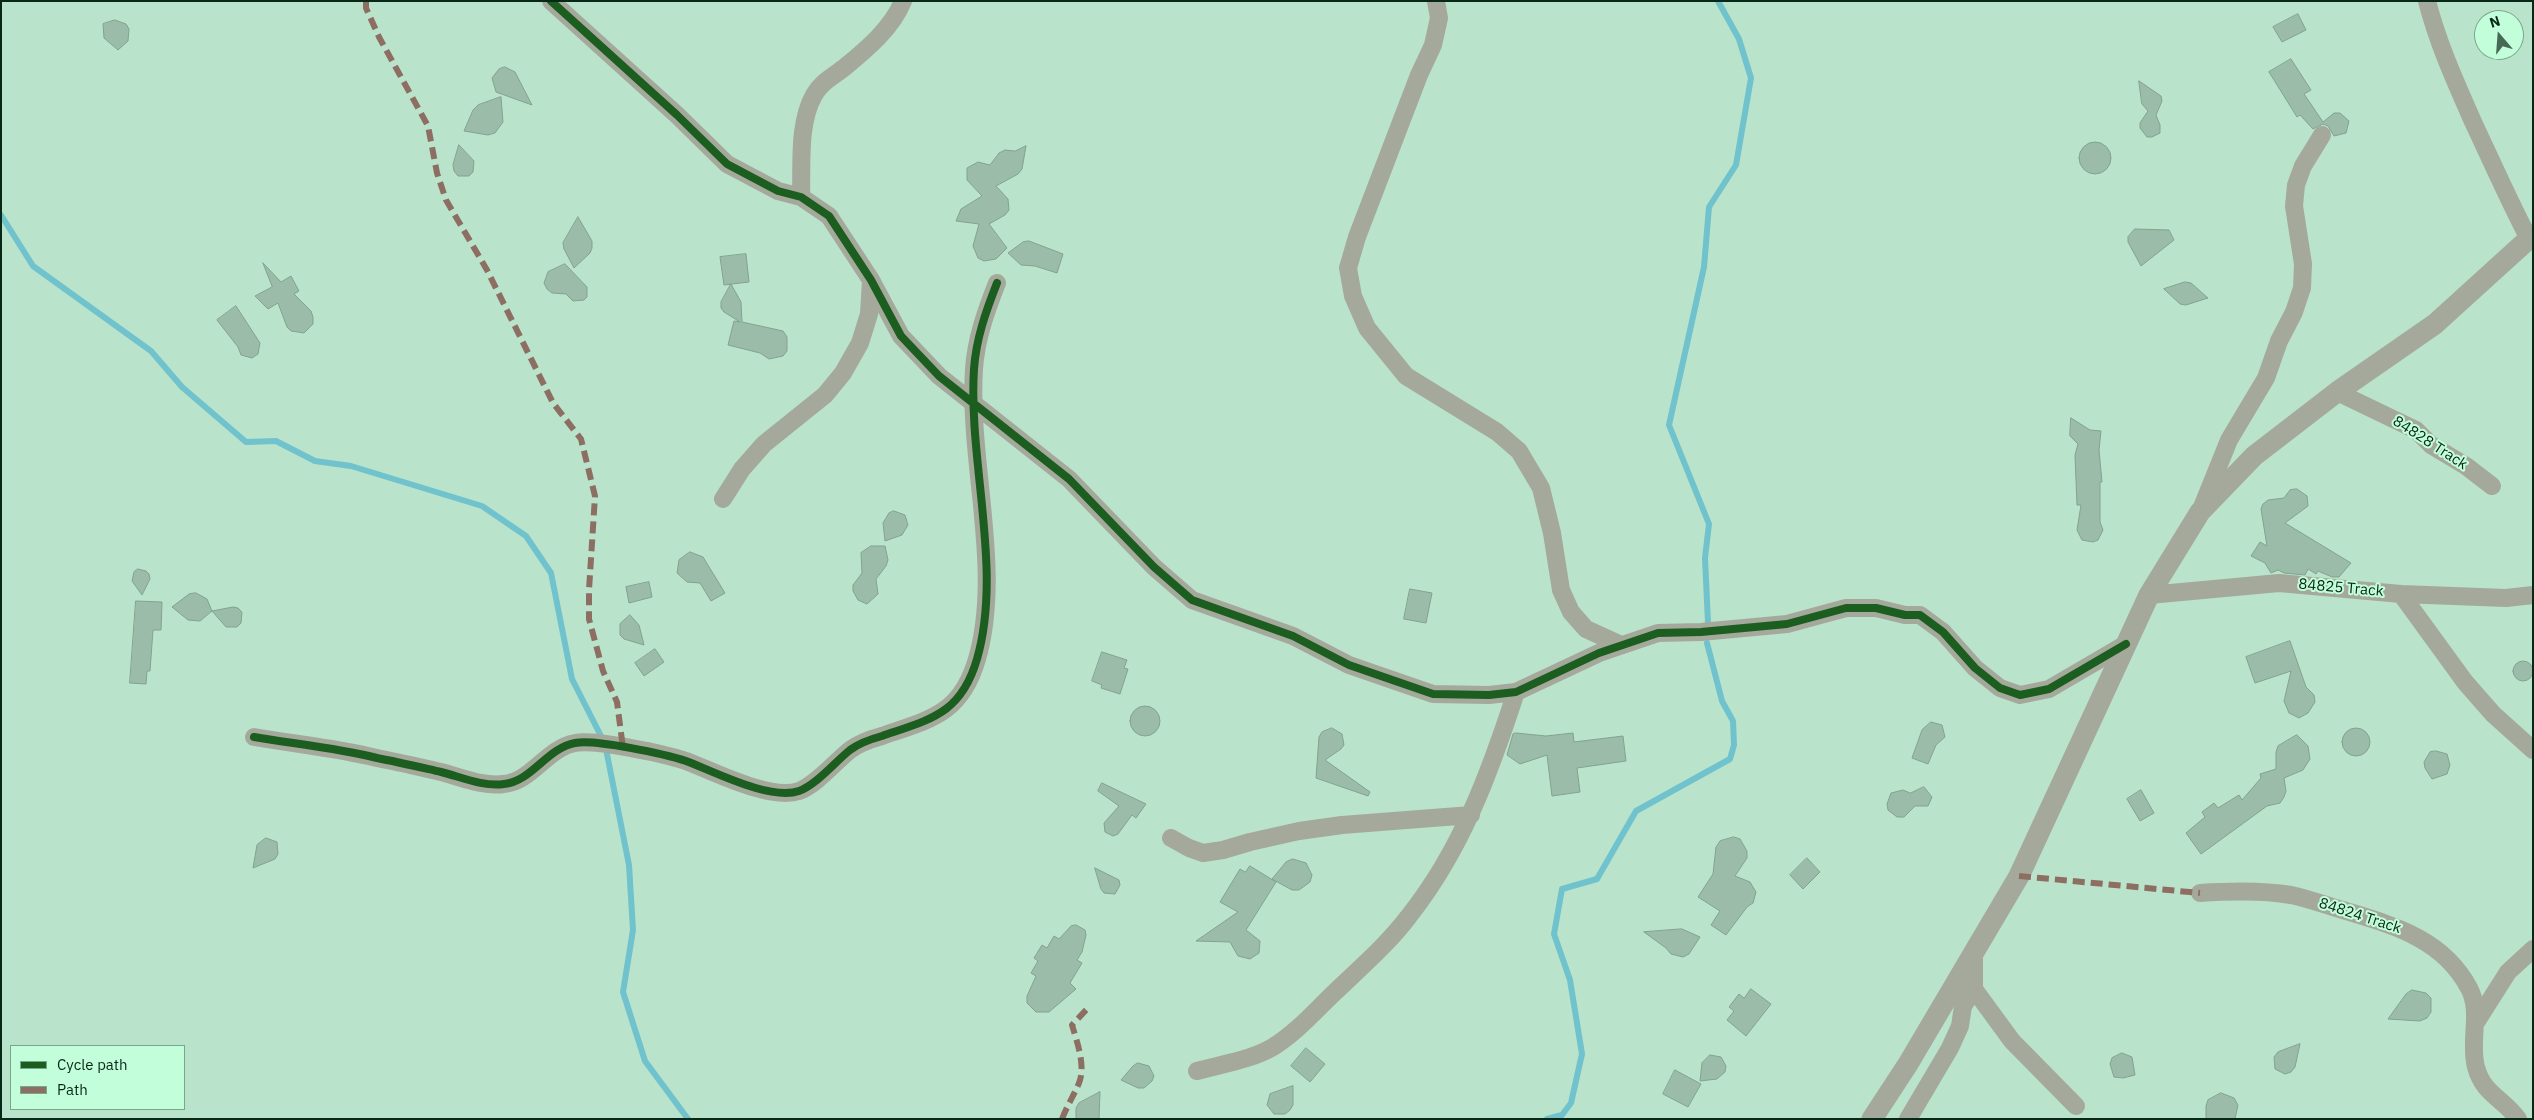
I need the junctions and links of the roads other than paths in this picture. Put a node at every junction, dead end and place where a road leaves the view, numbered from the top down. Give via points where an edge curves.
1 (550, 1) edge
2 (903, 1) edge
3 (1436, 1) edge
4 (2428, 1) edge
5 (2322, 136) dead end
6 (801, 197) junction
7 (2531, 237) edge
8 (871, 280) junction
9 (997, 284) dead end
10 (2337, 392) junction
11 (974, 406) junction
12 (2492, 486) dead end
13 (723, 499) dead end
14 (2200, 512) junction
15 (2401, 594) junction
16 (2149, 595) junction
17 (2533, 595) edge
18 (2126, 644) junction
19 (1621, 645) junction
20 (1516, 692) junction
21 (254, 737) dead end
22 (2533, 750) edge
23 (1471, 815) junction
24 (1171, 838) dead end
25 (2200, 893) dead end
26 (2533, 949) edge
27 (1974, 953) junction
28 (1974, 989) junction
29 (2475, 1024) junction
30 (1197, 1071) dead end
31 (2076, 1106) dead end
32 (1872, 1119) edge
33 (1908, 1119) edge
34 (2518, 1119) edge

1 - 6 street via 727,164 778,191
2 - 6 street via 882,33 814,94 803,140
3 - 19 street via 1439,18 1433,45 1357,237 1348,268 1353,296 1367,328 1406,376 1497,432 1519,451 1542,488 1561,590 1571,612 1586,628
4 - 7 street via 2436,37 2452,74 2503,189
5 - 14 street via 2296,184 2294,206 2303,264 2302,288 2266,378 2229,440
6 - 8 street via 829,216
7 - 10 street via 2435,324
8 - 11 street via 901,336 939,376
8 - 13 street via 869,314 860,343 843,373 825,396 764,444 742,469
9 - 11 street via 979,336 974,368
10 - 12 street, 84828 Track via 2416,430 2438,450
10 - 14 street via 2254,456
11 - 20 street via 1069,479 1154,567 1192,600 1293,636 1349,664 1433,694
11 - 21 street via 986,584 982,636 968,683 958,700 941,714 852,748 826,772 798,791 773,792 737,782 683,760 605,744 574,743 544,757 526,775 506,784 478,782 372,756
14 - 16 street
15 - 16 street, 84825 Track via 2279,583
15 - 17 street, 84825 Track via 2506,598
15 - 22 street via 2464,682
16 - 18 street
18 - 19 street via 2049,688 2020,695 2000,688 1975,668 1943,632 1920,615 1876,608 1846,608 1787,624 1658,633
18 - 27 street via 2020,876
19 - 20 street
20 - 23 street
23 - 24 street via 1299,831 1203,853
23 - 30 street via 1446,864 1409,917 1295,1031 1271,1048
25 - 29 street, 84824 Track via 2242,891 2292,895 2400,928 2429,944 2460,975 2475,1006
26 - 29 street via 2508,972
27 - 28 street
27 - 32 street
28 - 31 street via 2012,1041
28 - 33 street via 1963,1006 1960,1026 1950,1048
29 - 34 street, 84824 Track via 2476,1066 2485,1088

